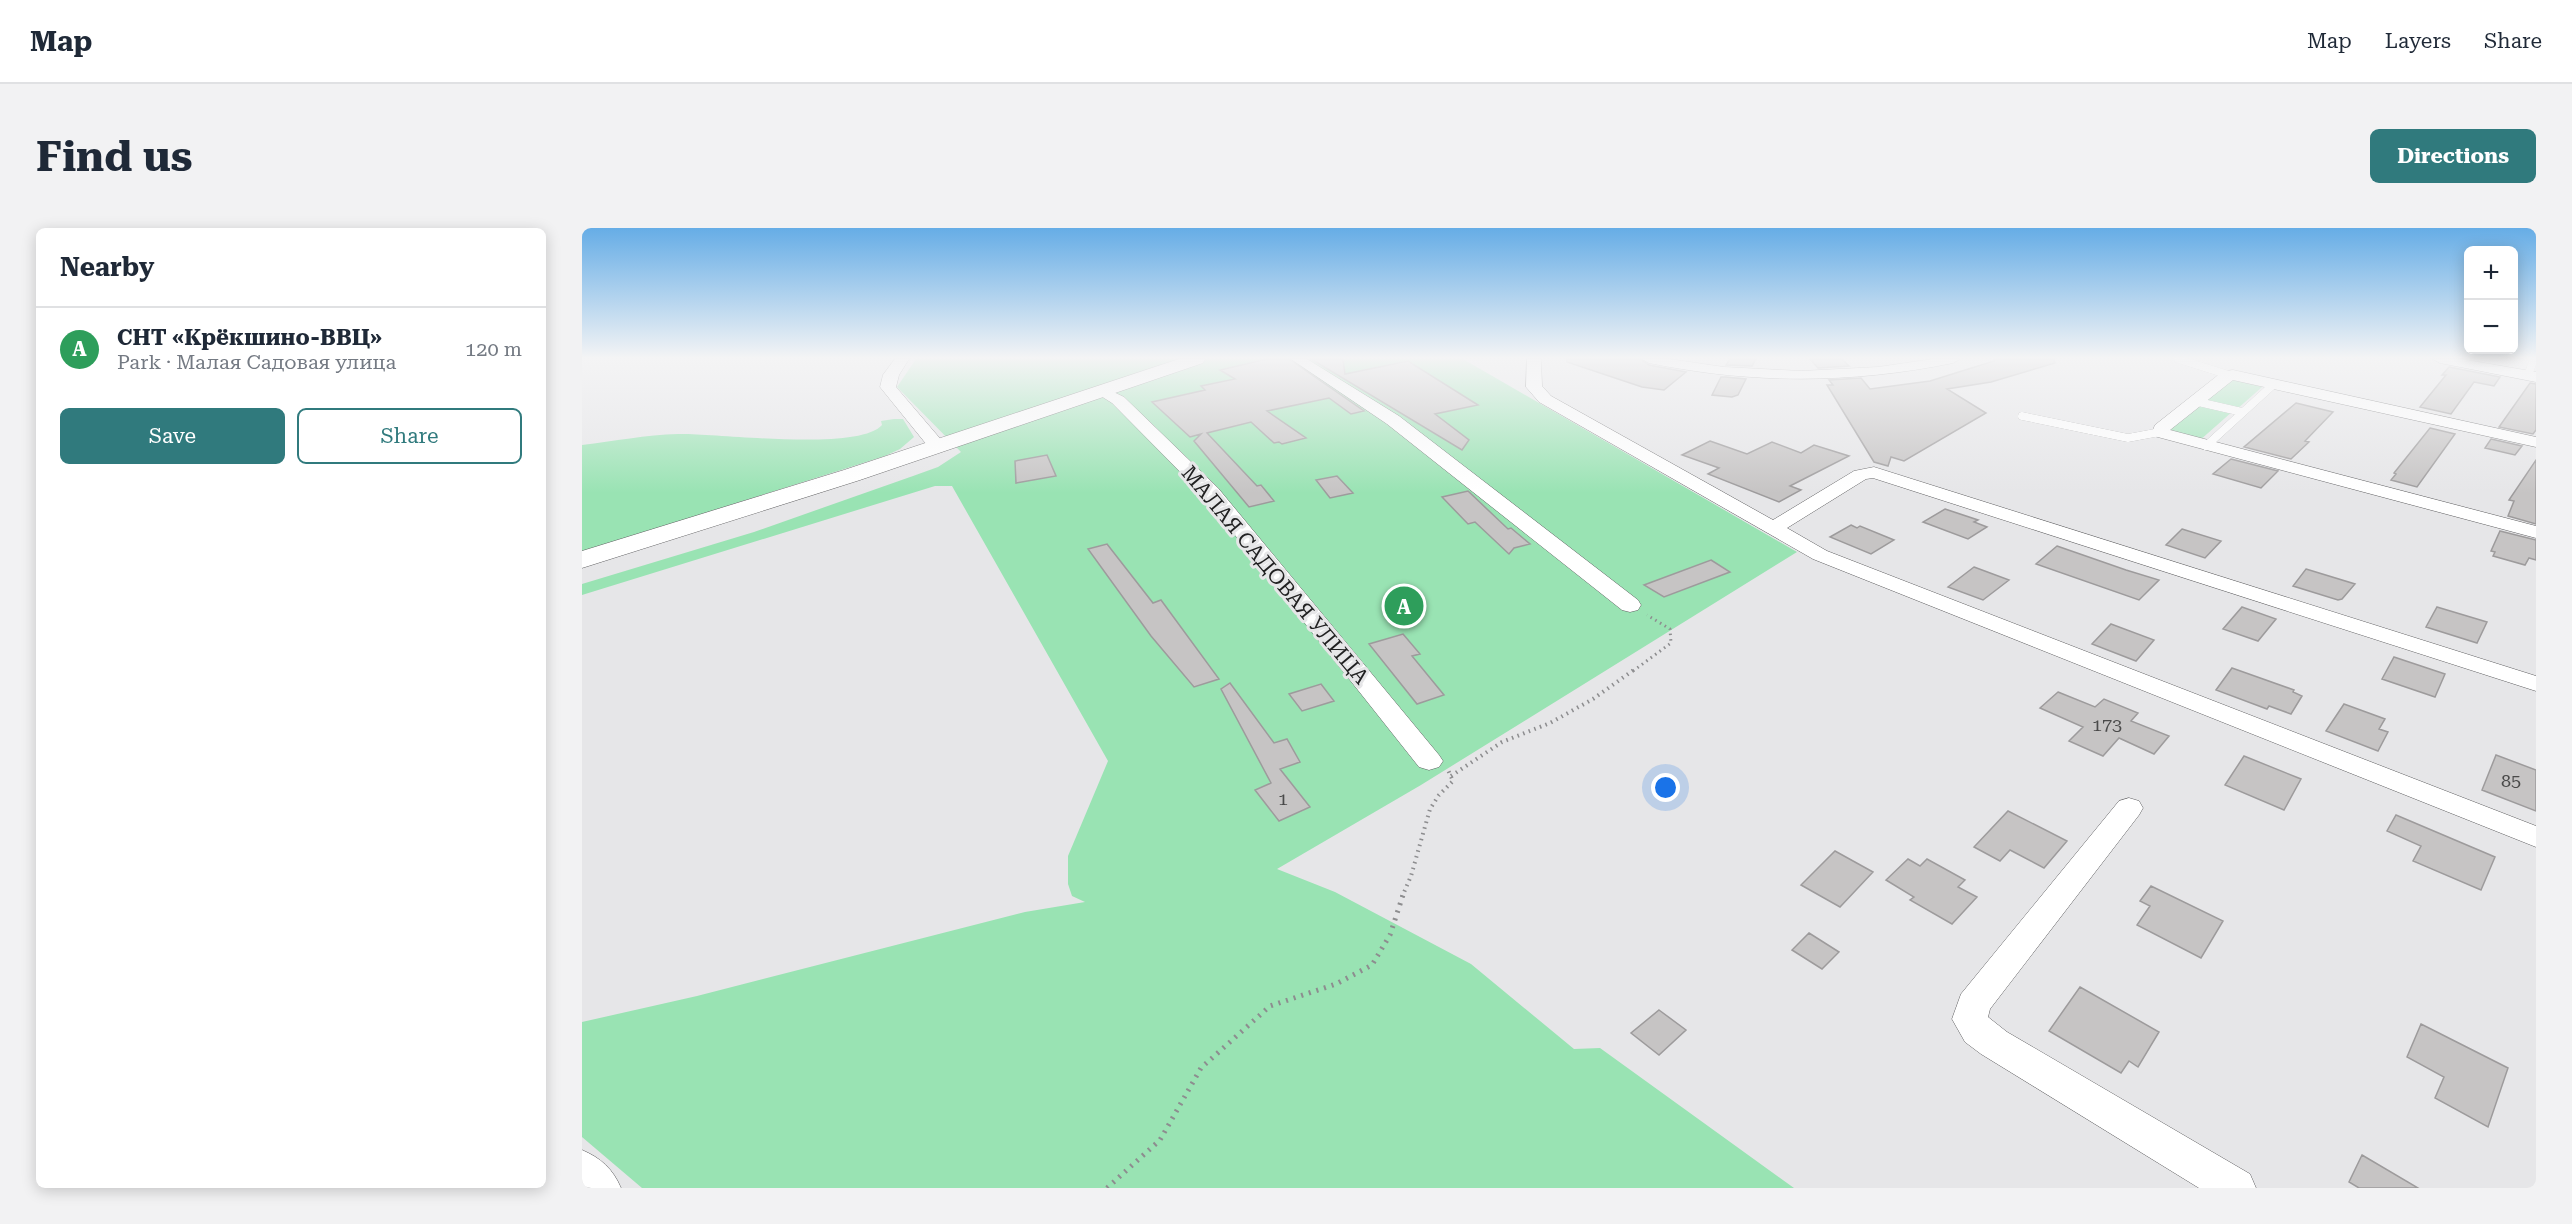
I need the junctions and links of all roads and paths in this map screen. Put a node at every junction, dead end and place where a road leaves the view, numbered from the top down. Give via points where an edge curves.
1 (902, 404) edge
2 (1072, 404) edge
3 (1118, 404) edge
4 (1368, 404) edge
5 (1553, 404) edge
6 (2191, 404) edge
7 (2206, 404) edge
8 (2251, 404) edge
9 (2363, 404) edge
10 (2242, 412) junction
11 (2022, 416) dead end
12 (2160, 432) junction
13 (2536, 442) edge
14 (937, 446) junction
15 (2206, 446) junction
16 (1772, 529) junction
17 (2536, 532) edge
18 (582, 560) edge
19 (1630, 605) joint
20 (2536, 684) edge
21 (1429, 761) joint
22 (1451, 776) junction
23 (2129, 808) dead end
24 (2536, 837) edge
25 (582, 1169) edge
26 (601, 1188) edge
27 (1107, 1188) edge
28 (2236, 1188) edge

1 - 14 street
2 - 14 main road
3 - 21 street, МАЛАЯ САДОВАЯ УЛИЦА via 1217,499
4 - 19 street
5 - 16 street
6 - 12 street
7 - 10 lane
8 - 10 lane
9 - 13 street
10 - 15 lane
11 - 12 lane via 2128,438
12 - 15 street
14 - 18 main road
15 - 17 street
16 - 20 street via 1860,475 1874,472
16 - 24 street via 1820,555
19 - 22 path via 1670,629 1671,643 1593,699 1550,723 1502,742
21 - 22 path via 1449,771
22 - 27 path via 1453,781 1430,809 1390,935 1372,966 1336,984 1270,1006 1201,1068 1160,1140
23 - 28 street via 1973,1004 1970,1019 1978,1031 1995,1043
25 - 26 street

